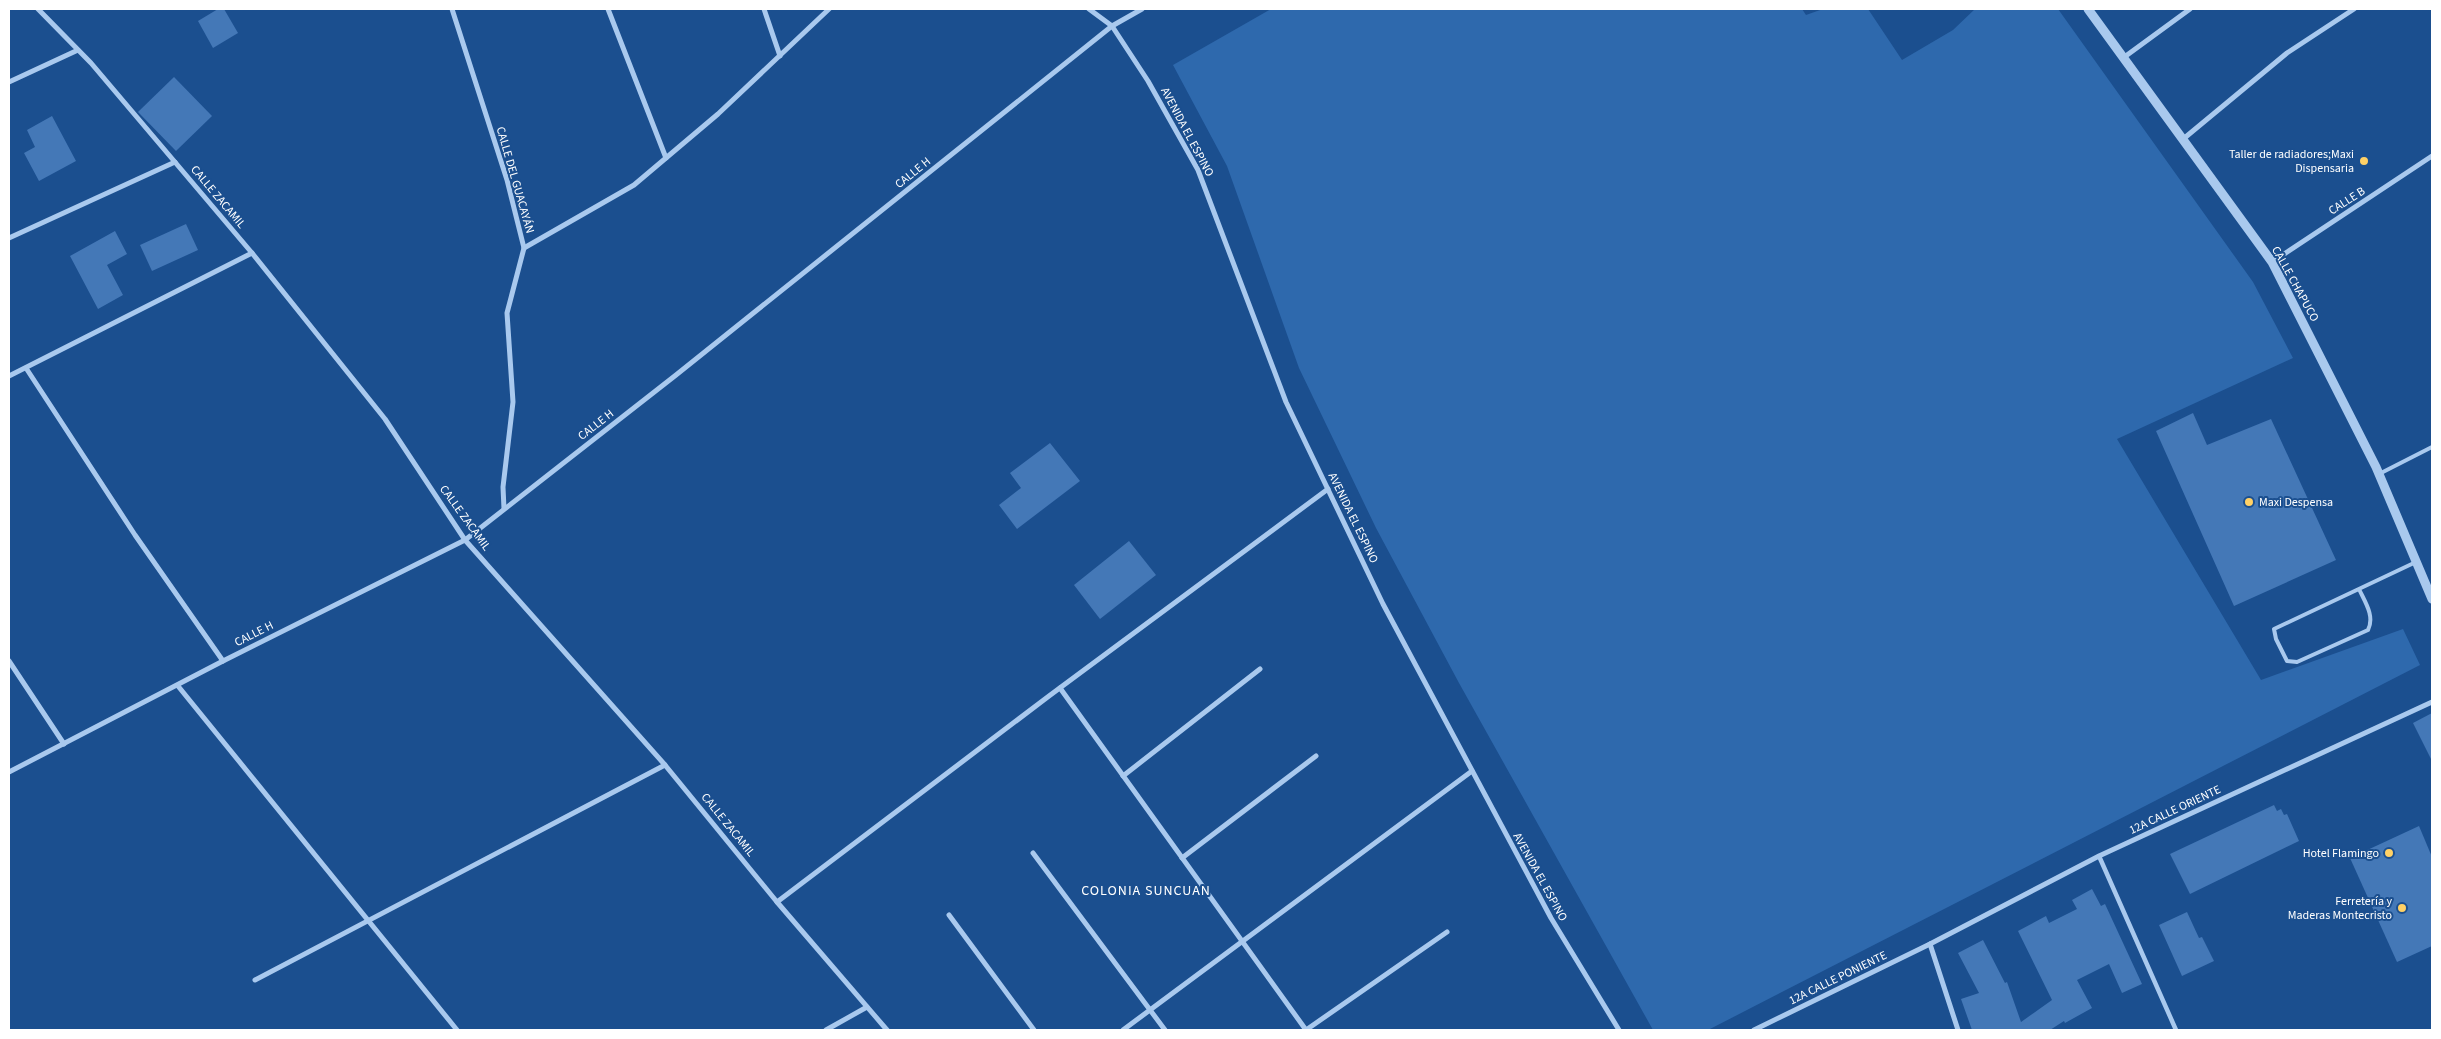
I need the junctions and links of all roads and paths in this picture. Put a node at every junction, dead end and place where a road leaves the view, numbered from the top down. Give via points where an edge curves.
1 (38, 9) edge
2 (452, 9) edge
3 (608, 9) edge
4 (764, 9) edge
5 (829, 9) edge
6 (1089, 9) edge
7 (1142, 9) edge
8 (2088, 9) edge
9 (2190, 9) edge
10 (2354, 9) edge
11 (1112, 26) junction
12 (78, 50) junction
13 (780, 56) junction
14 (2123, 58) junction
15 (9, 82) edge
16 (2182, 140) junction
17 (2432, 156) edge
18 (666, 158) junction
19 (175, 162) junction
20 (9, 238) edge
21 (524, 248) junction
22 (252, 253) junction
23 (2272, 262) junction
24 (26, 368) junction
25 (9, 376) edge
26 (2432, 447) edge
27 (2379, 474) junction
28 (1328, 489) junction
29 (504, 509) junction
30 (466, 540) junction
31 (2416, 562) junction
32 (2359, 589) junction
33 (2432, 599) edge
34 (9, 661) edge
35 (223, 661) junction
36 (1260, 670) dead end
37 (178, 686) junction
38 (1060, 688) junction
39 (2432, 702) edge
40 (64, 744) junction
41 (1316, 756) dead end
42 (665, 765) junction
43 (1472, 771) junction
44 (9, 772) edge
45 (1123, 776) junction
46 (1033, 852) dead end
47 (2099, 856) junction
48 (1182, 858) junction
49 (778, 902) junction
50 (949, 915) dead end
51 (370, 921) junction
52 (1447, 932) dead end
53 (1242, 942) junction
54 (1930, 944) junction
55 (256, 980) dead end
56 (867, 1007) junction
57 (1150, 1010) junction
58 (457, 1030) edge
59 (826, 1030) edge
60 (888, 1030) edge
61 (1034, 1030) edge
62 (1123, 1030) edge
63 (1165, 1030) edge
64 (1306, 1030) edge
65 (1620, 1030) edge
66 (1754, 1030) edge
67 (1958, 1030) edge
68 (2176, 1030) edge

1 - 12 street, CALLE ZACAMIL
2 - 21 street, CALLE DEL GUACAYÁN via 507,180
3 - 18 street
4 - 13 street
5 - 13 street
6 - 11 street, AVENIDA EL ESPINO
7 - 11 street, CALLE H
8 - 14 street, CALLE CHAPUCO
9 - 14 street
10 - 16 street via 2287,53
11 - 28 street, AVENIDA EL ESPINO via 1148,81 1198,170 1286,402
11 - 29 street, CALLE H
12 - 15 street
12 - 19 street, CALLE ZACAMIL
13 - 18 street
14 - 16 street, CALLE CHAPUCO
16 - 23 street, CALLE CHAPUCO
17 - 23 street, CALLE B
18 - 21 street via 634,185
19 - 20 street
19 - 22 street, CALLE ZACAMIL
21 - 29 street, CALLE DEL GUACAYÁN via 508,313 513,402 502,487
22 - 24 street
22 - 30 street, CALLE ZACAMIL via 385,419
23 - 27 street, CALLE CHAPUCO
24 - 25 street
24 - 35 street via 135,535
26 - 27 lane
27 - 31 street, CALLE CHAPUCO
28 - 38 street
28 - 43 street, AVENIDA EL ESPINO via 1382,604
29 - 30 street, CALLE H
30 - 35 street, CALLE H
30 - 42 street, CALLE ZACAMIL
31 - 32 lane
31 - 33 street, CALLE CHAPUCO
32 - 32 lane via 2274,629 2287,661 2297,662 2368,630 2370,613
34 - 40 street
35 - 37 street, CALLE H
36 - 45 street
37 - 40 street, CALLE H
37 - 51 street
38 - 45 street
38 - 49 street
39 - 47 street, 12A CALLE ORIENTE
40 - 44 street, CALLE H
41 - 48 street
42 - 49 street, CALLE ZACAMIL
42 - 51 street
43 - 53 street
43 - 65 street, AVENIDA EL ESPINO via 1550,918
45 - 48 street
46 - 57 street
47 - 54 street, 12A CALLE ORIENTE
47 - 68 street
48 - 53 street
49 - 56 street, CALLE ZACAMIL
50 - 61 street
51 - 55 street
51 - 58 street
52 - 64 street
53 - 57 street
53 - 64 street
54 - 66 street, 12A CALLE PONIENTE
54 - 67 street
56 - 59 street
56 - 60 street, CALLE ZACAMIL
57 - 62 street
57 - 63 street

